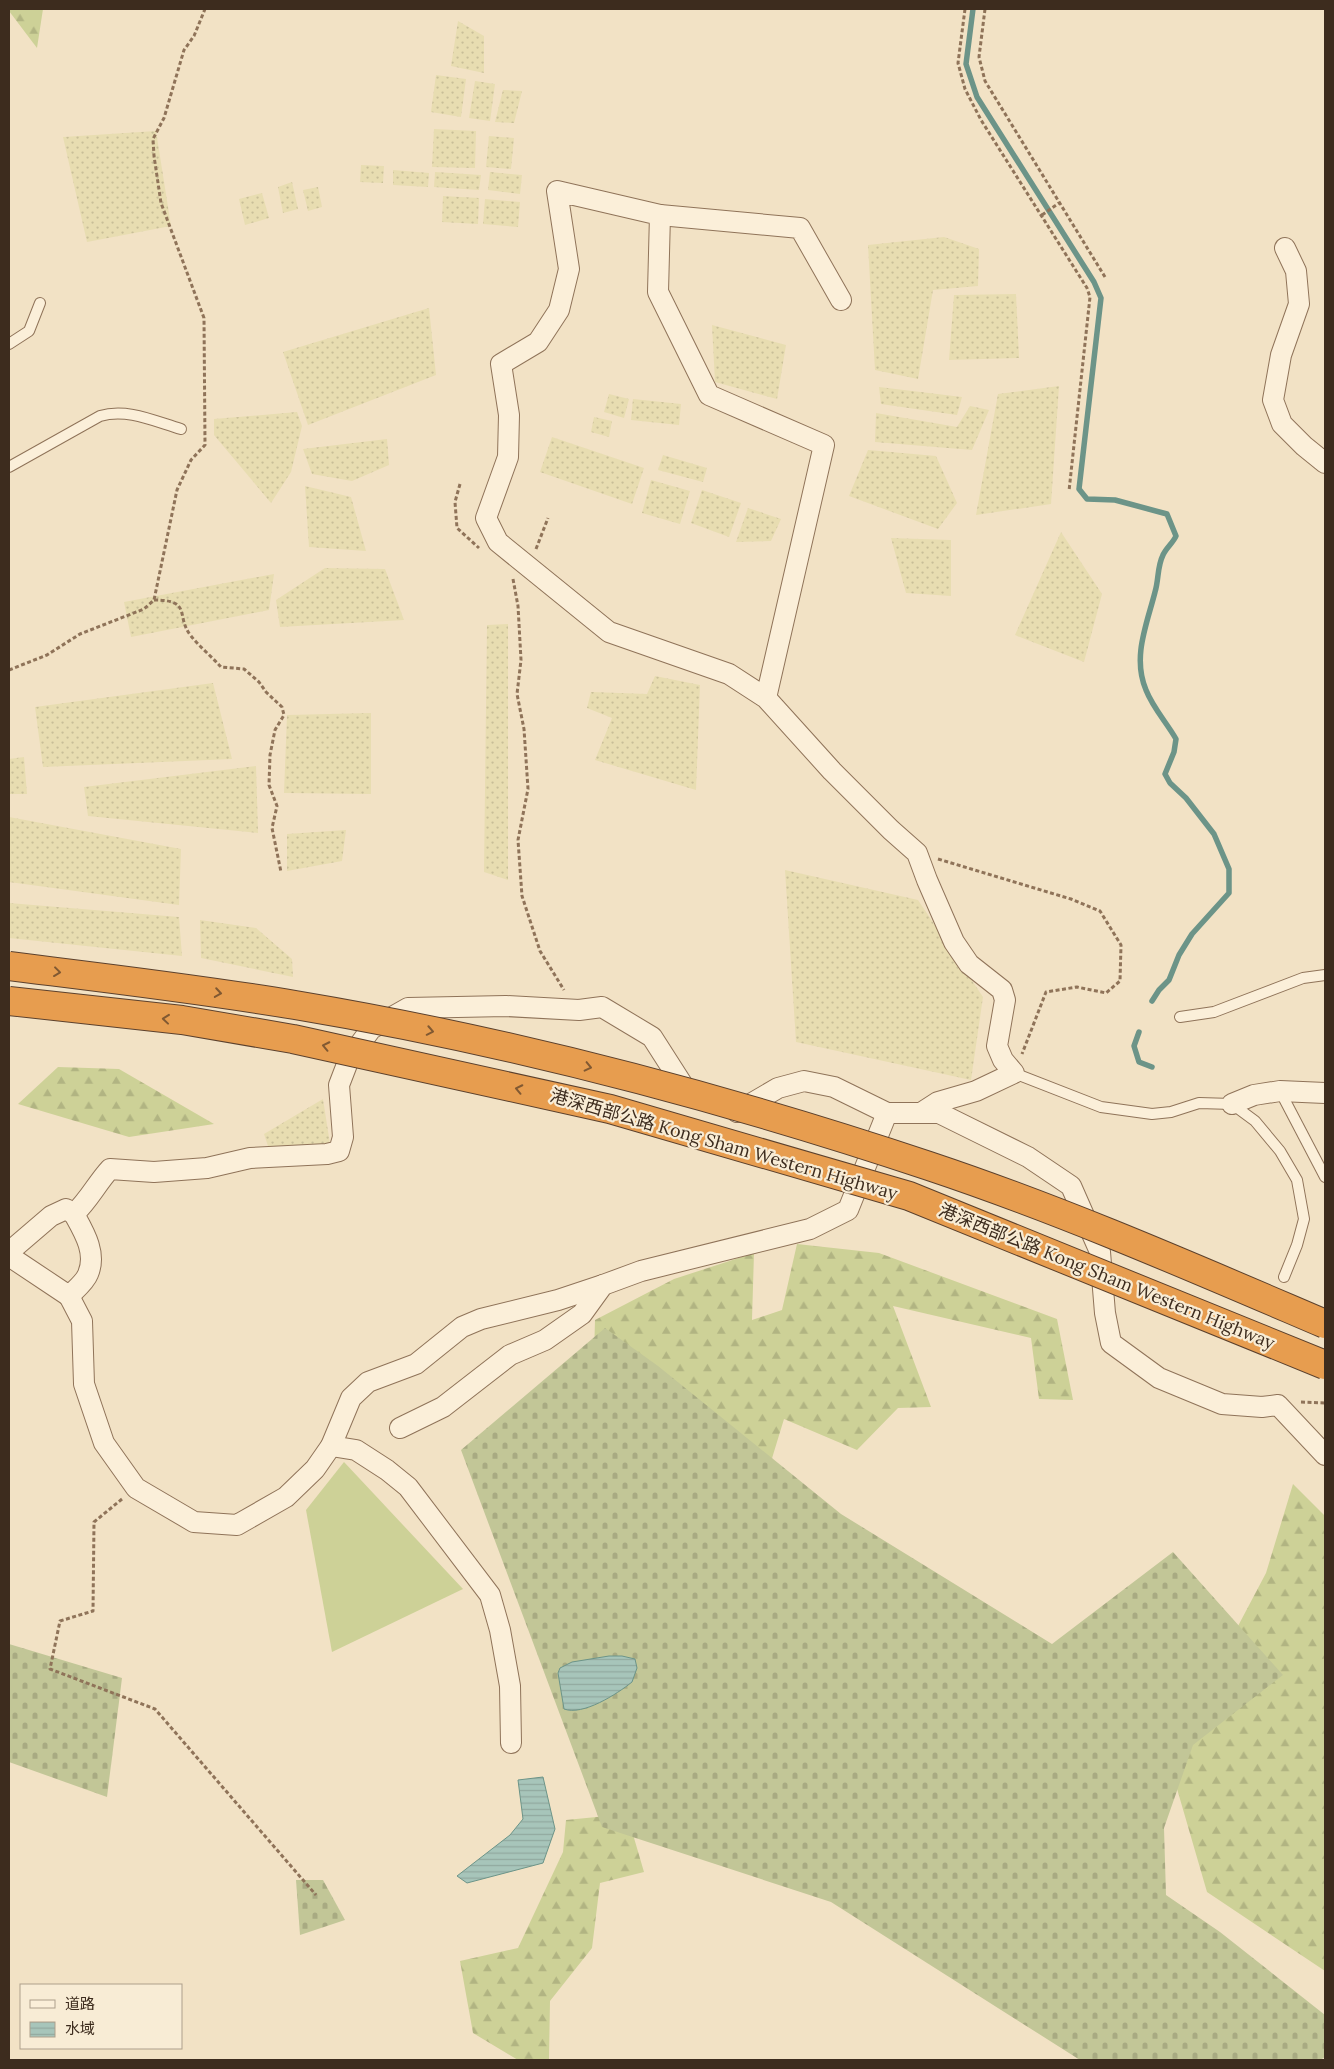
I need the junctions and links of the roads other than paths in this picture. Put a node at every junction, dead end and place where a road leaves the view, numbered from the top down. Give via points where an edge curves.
1 (660, 215) junction
2 (1285, 248) dead end
3 (841, 300) dead end
4 (40, 303) dead end
5 (9, 344) edge
6 (181, 429) dead end
7 (1325, 463) edge
8 (9, 467) edge
9 (766, 698) junction
10 (9, 966) edge
11 (1325, 975) edge
12 (9, 1001) edge
13 (1180, 1017) dead end
14 (1014, 1073) junction
15 (1280, 1091) junction
16 (1325, 1093) edge
17 (1232, 1104) junction
18 (887, 1113) junction
19 (921, 1113) junction
20 (1325, 1178) edge
21 (74, 1214) junction
22 (9, 1254) edge
23 (1284, 1277) dead end
24 (603, 1285) junction
25 (69, 1296) junction
26 (1325, 1324) edge
27 (1325, 1365) edge
28 (400, 1428) dead end
29 (331, 1446) junction
30 (1325, 1454) edge
31 (511, 1743) dead end

1 - 3 street via 800,228
1 - 9 street via 658,292 709,395 824,445
1 - 9 street via 557,191 569,269 559,310 538,342 502,364 509,415 508,457 486,518 498,542 609,632 729,674
2 - 7 street via 1296,271 1299,304 1281,355 1273,400 1282,424
4 - 5 lane via 29,331
6 - 8 lane via 122,412 111,412
9 - 14 street via 832,771 917,852 954,942 969,964 1002,990 1005,1000 997,1046
10 -> 26 highway, 港深西部公路 Kong Sham Western Highway, bridge via 154,983 297,1005 468,1038 638,1079 786,1120 986,1186 1162,1254
11 - 13 lane via 1303,978 1214,1012
27 -> 12 highway, 港深西部公路 Kong Sham Western Highway, bridge via 909,1196 610,1108 293,1039 182,1020
14 - 17 lane via 1101,1107 1152,1114 1199,1103
14 - 19 street via 976,1091 938,1102
15 - 16 street
15 - 17 street via 1254,1095
15 - 20 lane
17 - 23 lane via 1255,1121 1280,1151 1297,1180 1304,1219
18 - 19 street
18 - 21 street via 834,1087 804,1081 778,1088 735,1114 716,1113 684,1087 652,1037 602,1007 408,1008 371,1030 349,1059 338,1085 343,1137 339,1151 250,1158 207,1168 154,1172 110,1168 87,1202
18 - 24 street via 848,1210 810,1228 641,1270
19 - 30 street via 938,1113 1028,1156 1070,1186 1100,1252 1111,1343 1159,1378 1222,1404 1278,1405
21 - 22 street via 66,1209 51,1216
21 - 25 street via 87,1236 91,1258 88,1276
22 - 25 street
24 - 28 street via 582,1314 546,1340 510,1355 443,1407
24 - 29 street via 481,1319 462,1328 416,1364 368,1382 351,1398
25 - 29 street via 82,1321 84,1384 104,1443 136,1488 194,1522 237,1525 286,1497 315,1469
29 - 31 street via 356,1450 408,1487 490,1595 510,1686

